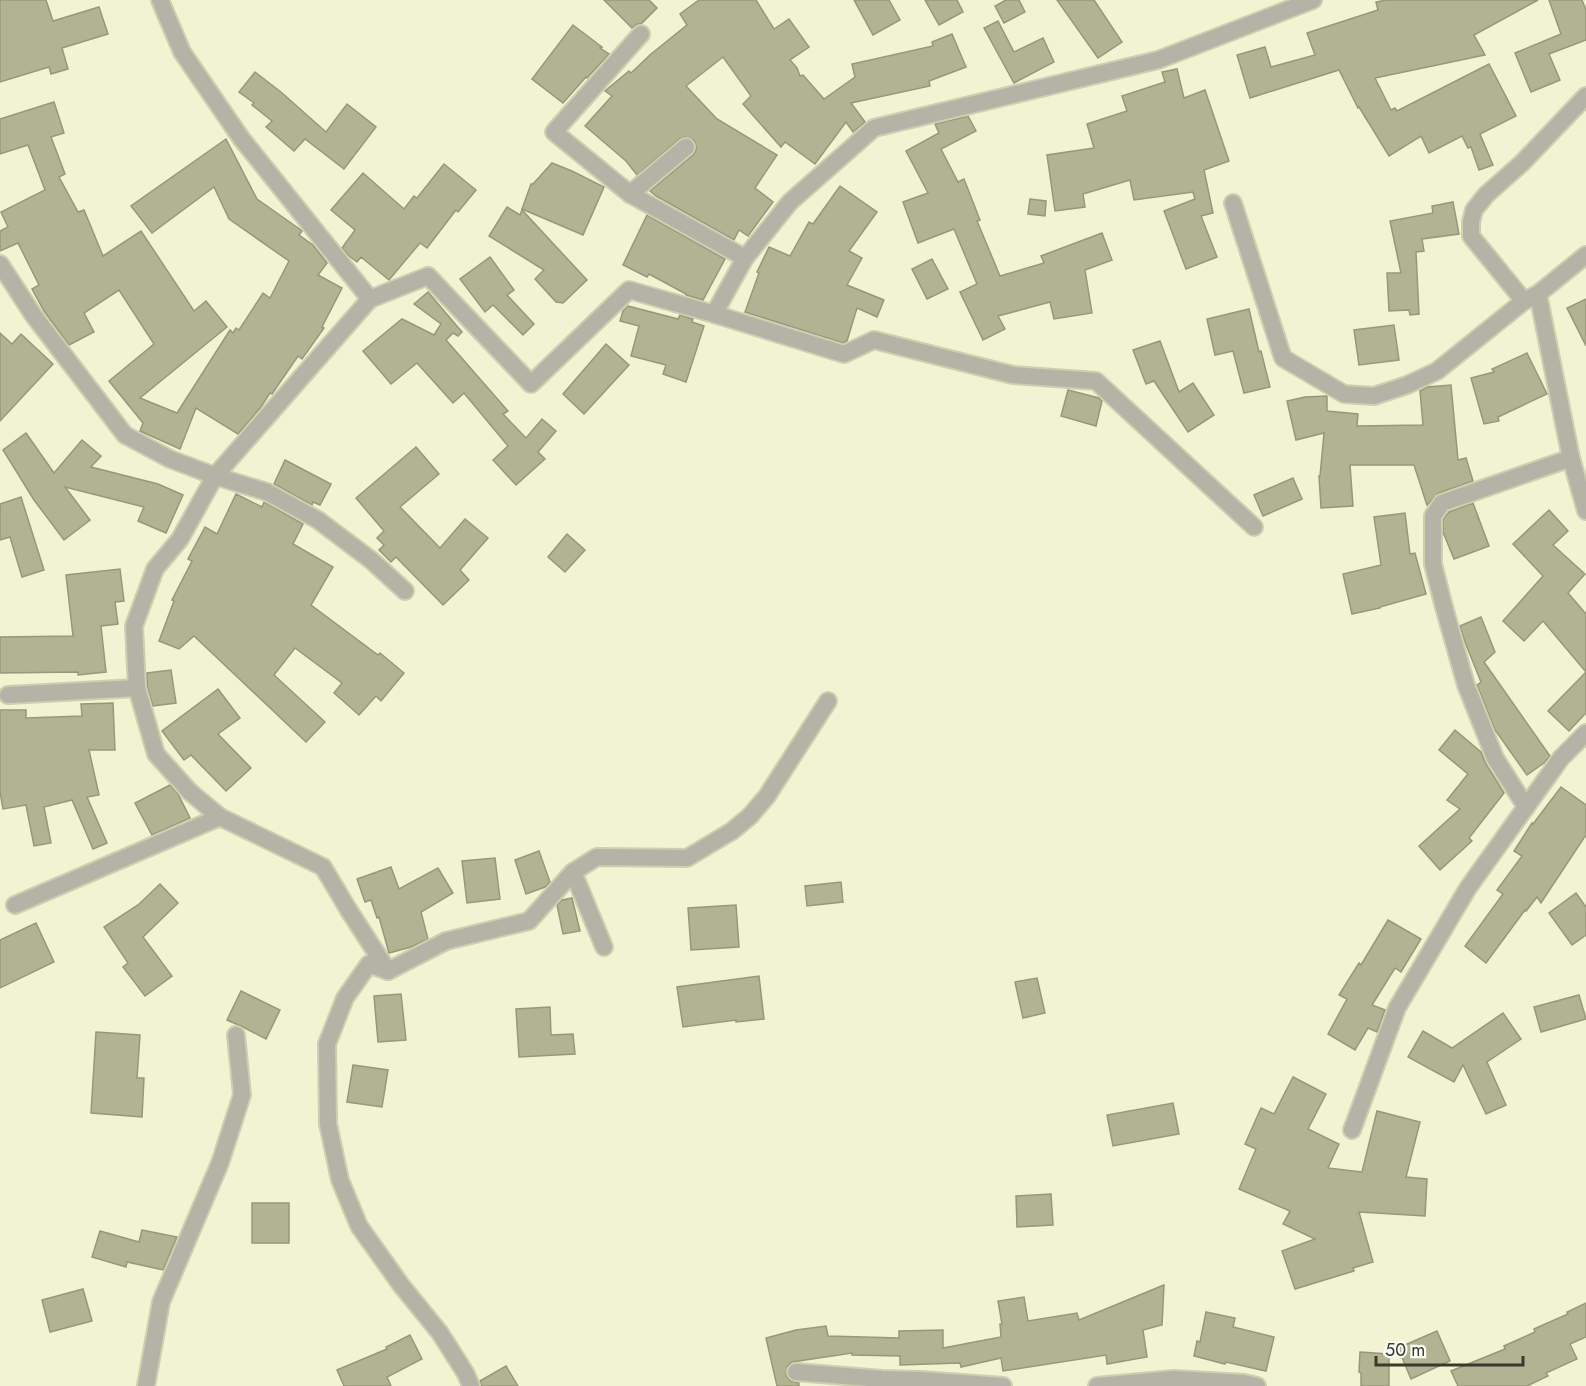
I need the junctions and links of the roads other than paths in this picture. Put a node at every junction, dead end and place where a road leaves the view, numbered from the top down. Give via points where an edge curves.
1 (160, 0) edge
2 (1313, 0) edge
3 (641, 34) dead end
4 (1586, 96) edge
5 (686, 147) dead end
6 (630, 194) junction
7 (1233, 203) dead end
8 (1586, 255) edge
9 (745, 258) junction
10 (0, 264) edge
11 (1531, 298) junction
12 (370, 299) junction
13 (714, 314) junction
14 (1571, 458) junction
15 (215, 476) junction
16 (1586, 511) edge
17 (1254, 527) dead end
18 (405, 591) dead end
19 (138, 688) junction
20 (8, 695) dead end
21 (828, 701) dead end
22 (1586, 733) edge
23 (1526, 807) junction
24 (220, 817) junction
25 (573, 872) junction
26 (15, 905) dead end
27 (604, 947) dead end
28 (388, 971) junction
29 (236, 1035) dead end
30 (1352, 1130) dead end
31 (796, 1372) dead end
32 (921, 1383) edge
33 (146, 1386) edge
34 (471, 1386) edge
35 (1003, 1386) edge
36 (1097, 1386) edge
37 (1257, 1386) edge

1 - 12 street via 182,52 241,138
2 - 9 street via 1158,60 874,128 790,202
3 - 6 street via 554,132
4 - 11 street via 1474,210 1471,236
5 - 6 street
6 - 9 street
7 - 11 street via 1283,358 1344,394 1374,396 1437,371
8 - 11 street
9 - 13 street
10 - 15 street via 34,316 125,435
11 - 14 street
12 - 13 street via 428,276 531,384 629,290
12 - 15 street
13 - 17 street via 844,354 874,340 1013,375 1096,381
14 - 16 street
14 - 23 street via 1442,503 1433,516 1433,564 1466,685 1495,758
15 - 18 street via 267,492 318,520
15 - 19 street via 180,539 155,568 134,626
19 - 20 street
19 - 24 street via 156,754 190,792
21 - 25 street via 767,796 732,831 687,858 597,857
22 - 23 street via 1561,758
23 - 30 street via 1468,888 1397,1008
24 - 26 street
24 - 28 street via 323,867
25 - 27 street
25 - 28 street via 529,921 446,941
28 - 34 street via 369,964 345,998 327,1044 328,1124 340,1180 359,1226 440,1333
29 - 33 street via 242,1095 220,1163 161,1302
31 - 32 street
32 - 35 street
36 - 37 street via 1174,1379

